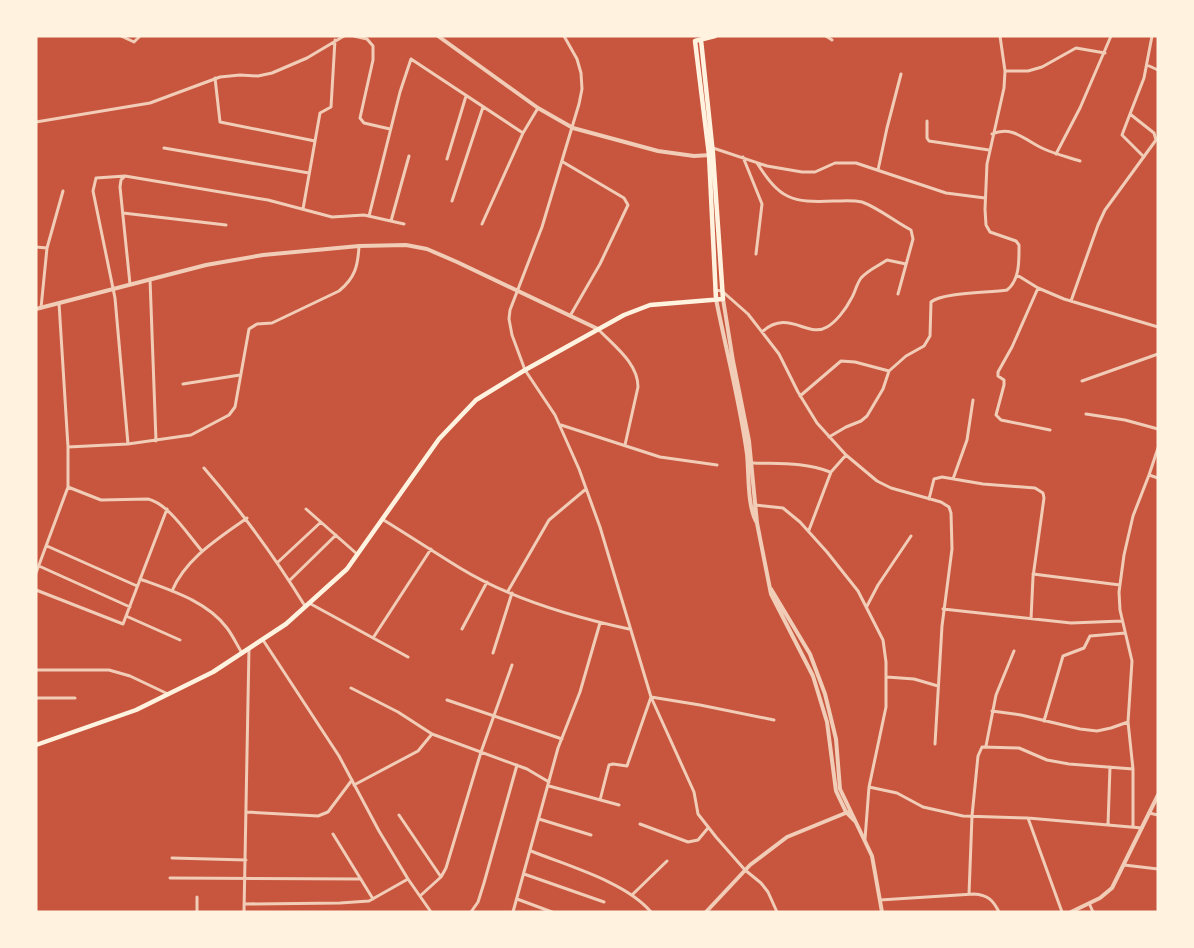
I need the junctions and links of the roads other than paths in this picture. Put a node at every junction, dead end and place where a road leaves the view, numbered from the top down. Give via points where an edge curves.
1 (121, 36) edge
2 (140, 36) edge
3 (344, 36) edge
4 (354, 36) edge
5 (438, 36) edge
6 (564, 36) edge
7 (715, 36) edge
8 (826, 36) edge
9 (1000, 36) edge
10 (1112, 36) edge
11 (1152, 36) edge
12 (697, 38) edge
13 (335, 40) junction
14 (832, 40) dead end
15 (1105, 53) junction
16 (1147, 65) junction
17 (1158, 70) edge
18 (1005, 71) junction
19 (901, 74) dead end
20 (215, 78) junction
21 (466, 96) junction
22 (483, 107) junction
23 (538, 108) junction
24 (1130, 114) junction
25 (927, 121) dead end
26 (36, 122) edge
27 (573, 128) junction
28 (390, 129) junction
29 (523, 133) junction
30 (992, 134) junction
31 (315, 141) junction
32 (164, 148) dead end
33 (710, 148) junction
34 (989, 150) junction
35 (1056, 154) junction
36 (711, 155) junction
37 (409, 156) dead end
38 (743, 157) junction
39 (1144, 157) junction
40 (447, 159) dead end
41 (563, 161) junction
42 (1080, 161) dead end
43 (756, 162) junction
44 (878, 170) junction
45 (309, 172) junction
46 (125, 176) junction
47 (63, 191) dead end
48 (985, 198) junction
49 (452, 201) dead end
50 (303, 209) junction
51 (123, 213) junction
52 (369, 216) junction
53 (391, 221) junction
54 (404, 224) dead end
55 (482, 224) dead end
56 (226, 225) dead end
57 (360, 246) junction
58 (36, 247) edge
59 (47, 248) junction
60 (756, 254) dead end
61 (906, 264) junction
62 (1017, 275) junction
63 (150, 279) junction
64 (130, 284) junction
65 (114, 288) junction
66 (1038, 288) junction
67 (715, 290) junction
68 (516, 291) junction
69 (723, 291) junction
70 (898, 294) dead end
71 (716, 299) junction
72 (723, 299) junction
73 (1071, 300) junction
74 (59, 303) junction
75 (38, 309) edge
76 (570, 316) junction
77 (1158, 327) edge
78 (598, 329) junction
79 (762, 332) junction
80 (1158, 354) edge
81 (525, 370) junction
82 (889, 371) junction
83 (240, 375) junction
84 (1082, 381) dead end
85 (183, 384) dead end
86 (800, 396) junction
87 (973, 400) dead end
88 (1086, 414) dead end
89 (561, 425) junction
90 (1158, 429) edge
91 (1050, 430) dead end
92 (829, 437) junction
93 (156, 441) junction
94 (128, 444) junction
95 (625, 446) junction
96 (68, 447) junction
97 (1158, 448) edge
98 (846, 455) junction
99 (753, 463) junction
100 (717, 465) dead end
101 (204, 468) dead end
102 (831, 472) junction
103 (1149, 475) junction
104 (1158, 478) edge
105 (953, 479) junction
106 (68, 487) junction
107 (586, 489) junction
108 (929, 499) junction
109 (754, 505) junction
110 (166, 509) junction
111 (306, 509) dead end
112 (247, 518) junction
113 (382, 519) junction
114 (321, 522) junction
115 (808, 531) junction
116 (336, 535) junction
117 (911, 536) dead end
118 (47, 546) junction
119 (431, 549) junction
120 (202, 551) junction
121 (357, 554) junction
122 (278, 562) junction
123 (39, 566) junction
124 (36, 573) edge
125 (1033, 574) junction
126 (139, 579) junction
127 (290, 580) junction
128 (487, 582) junction
129 (1120, 585) junction
130 (137, 586) junction
131 (769, 586) junction
132 (36, 590) edge
133 (172, 591) junction
134 (510, 592) junction
135 (307, 605) junction
136 (867, 606) junction
137 (130, 607) junction
138 (943, 609) junction
139 (126, 616) junction
140 (1030, 619) junction
141 (1122, 621) junction
142 (600, 623) junction
143 (462, 629) dead end
144 (629, 629) junction
145 (1125, 633) junction
146 (373, 638) junction
147 (180, 640) dead end
148 (263, 640) junction
149 (249, 648) junction
150 (1014, 651) dead end
151 (242, 653) junction
152 (493, 653) dead end
153 (408, 657) dead end
154 (512, 665) dead end
155 (36, 670) edge
156 (887, 677) junction
157 (938, 686) junction
158 (351, 688) dead end
159 (168, 694) junction
160 (36, 698) edge
161 (75, 698) dead end
162 (651, 698) junction
163 (447, 700) dead end
164 (992, 711) junction
165 (494, 716) junction
166 (774, 720) dead end
167 (1044, 721) junction
168 (1128, 722) junction
169 (432, 734) junction
170 (562, 739) junction
171 (935, 744) dead end
172 (36, 745) edge
173 (986, 746) junction
174 (481, 752) junction
175 (517, 765) junction
176 (1110, 767) junction
177 (1133, 769) junction
178 (352, 780) junction
179 (549, 784) junction
180 (354, 785) junction
181 (868, 787) junction
182 (1158, 795) edge
183 (600, 800) junction
184 (620, 805) dead end
185 (851, 810) junction
186 (247, 812) junction
187 (846, 813) junction
188 (1149, 813) junction
189 (399, 815) dead end
190 (1158, 815) edge
191 (972, 816) junction
192 (1028, 818) junction
193 (539, 819) junction
194 (855, 821) junction
195 (640, 824) dead end
196 (1108, 825) junction
197 (1133, 827) junction
198 (708, 828) junction
199 (1142, 828) junction
200 (333, 834) dead end
201 (591, 835) dead end
202 (865, 839) junction
203 (531, 851) junction
204 (172, 858) dead end
205 (246, 860) junction
206 (667, 861) dead end
207 (1124, 865) junction
208 (1158, 869) edge
209 (745, 870) junction
210 (524, 874) junction
211 (441, 877) junction
212 (171, 878) dead end
213 (245, 879) junction
214 (361, 879) junction
215 (408, 879) junction
216 (633, 894) junction
217 (969, 894) junction
218 (420, 896) junction
219 (197, 897) dead end
220 (517, 898) junction
221 (373, 899) junction
222 (880, 900) junction
223 (604, 902) dead end
224 (1089, 903) junction
225 (244, 904) junction
226 (197, 912) edge
227 (244, 912) edge
228 (430, 912) edge
229 (471, 912) edge
230 (513, 912) edge
231 (552, 912) edge
232 (651, 912) edge
233 (706, 912) edge
234 (777, 912) edge
235 (882, 912) edge
236 (999, 912) edge
237 (1062, 912) edge
238 (1071, 912) edge
239 (1093, 912) edge

1 - 2 street via 134,42
3 - 13 street
4 - 28 street via 367,39 373,46 360,118 364,123
5 - 23 street
6 - 27 street via 581,73 582,89
7 - 12 main road
8 - 14 street
9 - 18 street
10 - 15 street
11 - 16 street
12 - 33 main road
13 - 20 street via 272,73
13 - 31 street via 331,107 320,113
15 - 18 street via 1076,48 1042,67
15 - 35 street
16 - 17 street
16 - 24 street
18 - 30 street
19 - 44 street
20 - 26 street via 150,103
20 - 31 street via 220,122
21 - 22 street
21 - 28 street via 411,60
21 - 40 street
22 - 29 street
22 - 49 street
23 - 27 street
23 - 29 street
24 - 39 street via 1122,135
24 - 39 street via 1156,135 1155,144
25 - 34 street via 929,141
27 - 36 street via 658,152
27 - 41 street
28 - 52 street
29 - 55 street
30 - 34 street
30 - 35 street via 1014,132
31 - 45 street
32 - 45 street
33 - 36 main road
33 - 38 street
34 - 48 street
35 - 42 street
36 - 67 main road
36 - 69 main road
37 - 53 street
38 - 43 street
38 - 60 street via 762,204
39 - 73 street via 1105,210
41 - 68 street
41 - 76 street via 624,198 628,205
43 - 44 street via 802,172 845,162
43 - 61 street via 778,191 787,196 812,202 862,202 911,230
44 - 48 street via 946,193
45 - 50 street
46 - 50 street
46 - 51 street via 121,180
46 - 65 street via 99,177 93,184
47 - 59 street
48 - 62 street via 990,232 1019,245
50 - 52 street via 332,217
51 - 56 street
51 - 64 street
52 - 53 street
53 - 54 street
57 - 63 street via 262,255
57 - 68 street via 427,249
57 - 83 street via 356,270 339,291 272,323 249,329
58 - 59 street
59 - 75 street
61 - 70 street
61 - 79 street via 887,260 868,271 847,306 828,327 818,330 780,322
62 - 66 street
62 - 82 street via 1007,290 935,299 931,302 927,343
63 - 64 street
63 - 93 street
64 - 65 street
65 - 74 street
65 - 94 street
66 - 73 street
66 - 91 street via 998,372 1004,385 996,415 1001,420
67 - 69 street
67 - 71 main road
68 - 76 street
68 - 81 street via 509,319
69 - 72 main road
69 - 79 street
71 - 72 main road
71 - 78 main road via 650,305
71 - 109 street
72 - 99 street
73 - 77 street
74 - 75 street
74 - 96 street
76 - 78 street
78 - 81 main road
78 - 95 street via 633,367 638,379
79 - 86 street via 779,354
80 - 84 street
81 - 89 street
81 - 113 main road via 476,400 439,439
82 - 86 street via 842,361
82 - 92 street via 867,416
83 - 85 street
83 - 93 street via 235,407 229,415 191,435
86 - 92 street
87 - 105 street via 967,440
88 - 90 street
89 - 95 street
89 - 107 street
92 - 98 street
93 - 94 street
94 - 96 street
95 - 100 street via 660,457
96 - 106 street
97 - 103 street
98 - 102 street
98 - 108 street via 877,481
99 - 102 street via 800,464
99 - 109 street
101 - 112 street
102 - 115 street
103 - 104 street
103 - 129 street via 1133,516
105 - 108 street via 934,479
105 - 125 street via 1035,488 1043,493
106 - 110 street via 101,500 148,499
106 - 118 street
107 - 134 street via 549,520
107 - 144 street
108 - 138 street via 947,504 951,513 952,549
109 - 115 street via 787,510
109 - 131 street
110 - 120 street
110 - 126 street
111 - 114 street
112 - 120 street
112 - 122 street
113 - 119 street
113 - 121 main road
114 - 116 street
114 - 122 street
115 - 136 street
116 - 121 street
116 - 127 street
117 - 136 street
118 - 123 street
118 - 130 street
119 - 128 street
119 - 146 street
120 - 133 street
121 - 135 main road
122 - 127 street
123 - 124 street
123 - 137 street
125 - 129 street
125 - 140 street
126 - 130 street
126 - 133 street
127 - 135 street
128 - 134 street
128 - 143 street
129 - 141 street
130 - 137 street
131 - 185 street via 810,654 820,680 836,739 840,789
131 - 187 street via 814,680 827,722 836,791
132 - 139 street via 121,624
133 - 151 street via 215,616
134 - 142 street
134 - 152 street
135 - 146 street
135 - 148 main road
136 - 156 street via 883,640
137 - 139 street
138 - 140 street
138 - 157 street
139 - 147 street
140 - 141 street via 1071,623
141 - 145 street
142 - 144 street
142 - 170 street
144 - 162 street
145 - 167 street via 1090,636 1084,648 1063,656
145 - 168 street via 1132,669
146 - 153 street
148 - 149 main road
148 - 178 street
149 - 151 main road
149 - 186 street
150 - 164 street
151 - 159 main road
154 - 165 street
155 - 159 street via 109,670
156 - 157 street
156 - 181 street via 886,707
157 - 171 street
158 - 169 street
159 - 172 main road via 135,710
160 - 161 street
162 - 166 street
162 - 183 street via 627,766 609,765
162 - 198 street via 694,792 698,814
163 - 165 street
164 - 167 street
164 - 173 street
165 - 170 street
165 - 174 street
167 - 168 street via 1097,731
168 - 177 street
169 - 174 street
169 - 180 street via 418,751
170 - 179 street
173 - 176 street via 1022,748 1047,760
173 - 191 street via 978,751
174 - 175 street
174 - 211 street via 452,853
175 - 179 street
175 - 229 street via 484,883
176 - 177 street
176 - 196 street
177 - 197 street
178 - 180 street
178 - 186 street via 328,812 318,816
179 - 183 street
179 - 193 street
180 - 215 street
181 - 191 street via 897,793 923,807
181 - 202 street
182 - 188 street
183 - 184 street
185 - 187 street
185 - 194 street
186 - 205 street
187 - 194 street
187 - 209 street via 787,837
188 - 190 street
188 - 199 street
189 - 211 street
191 - 192 street
191 - 217 street
192 - 196 street
192 - 237 street
193 - 201 street
193 - 203 street
194 - 202 street
195 - 198 street via 688,842 698,840
196 - 197 street
197 - 199 street
198 - 209 street
199 - 207 street
200 - 214 street
202 - 222 street
203 - 210 street
203 - 216 street
204 - 205 street
205 - 213 street
206 - 216 street
207 - 208 street
207 - 224 street via 1112,888
209 - 233 street
209 - 234 street via 768,892
210 - 220 street
210 - 223 street
211 - 218 street
212 - 213 street
213 - 214 street
213 - 225 street
214 - 221 street
215 - 218 street
215 - 221 street
216 - 232 street
217 - 222 street
217 - 236 street via 987,897
218 - 228 street
219 - 226 street
220 - 230 street
220 - 231 street
221 - 225 street
222 - 235 street
224 - 238 street
224 - 239 street
225 - 227 street

